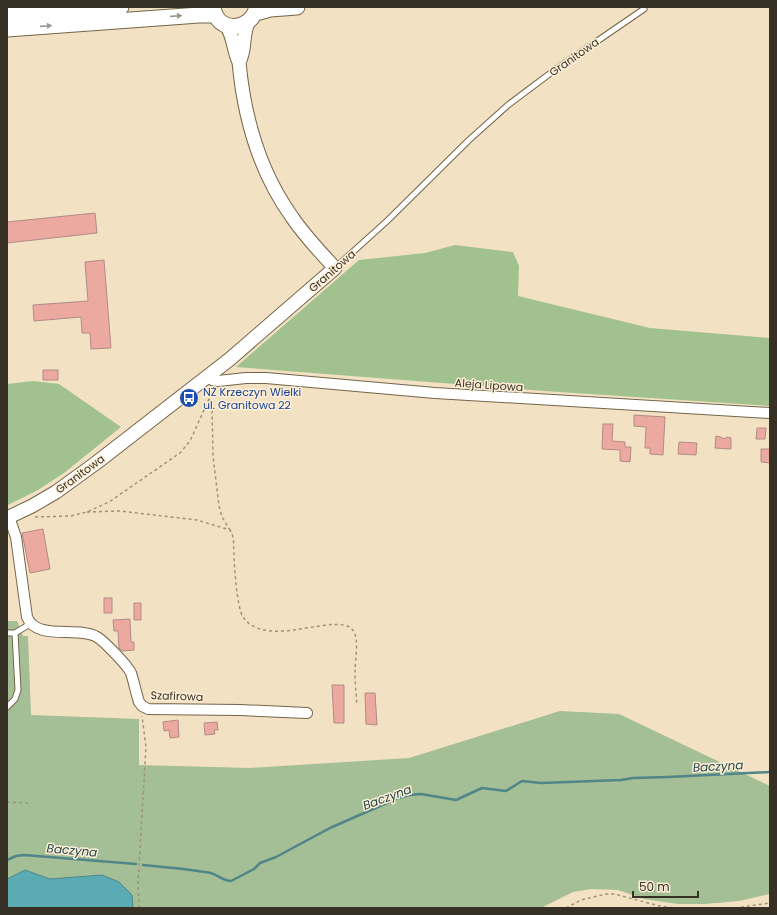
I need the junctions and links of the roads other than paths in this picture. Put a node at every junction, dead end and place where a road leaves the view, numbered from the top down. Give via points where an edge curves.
1 (120, 7) edge
2 (297, 7) edge
3 (644, 9) dead end
4 (254, 14) edge
5 (7, 15) edge
6 (218, 16) edge
7 (7, 29) edge
8 (239, 62) junction
9 (335, 268) junction
10 (205, 379) junction
11 (770, 414) edge
12 (8, 518) edge
13 (30, 624) junction
14 (7, 633) edge
15 (15, 633) junction
16 (7, 707) edge
17 (307, 713) dead end

1 - 5 main road
2 - 4 main road via 270,9
3 - 9 lane, Granitowa via 547,75 508,105
4 - 6 main road via 241,26 233,27
4 - 8 street via 245,31
7 -> 6 main road via 199,15
6 - 8 street via 231,33
8 - 9 street via 248,122 270,180 292,217
9 - 10 street, Granitowa
10 - 11 street, Aleja Lipowa via 218,381 266,378 450,394
10 - 12 street, Granitowa via 72,482
12 - 13 street via 16,537
13 - 15 lane
13 - 17 street, Szafirowa via 45,631 97,636 129,668 139,702 148,708
14 - 15 lane
15 - 16 lane via 18,690 15,699

